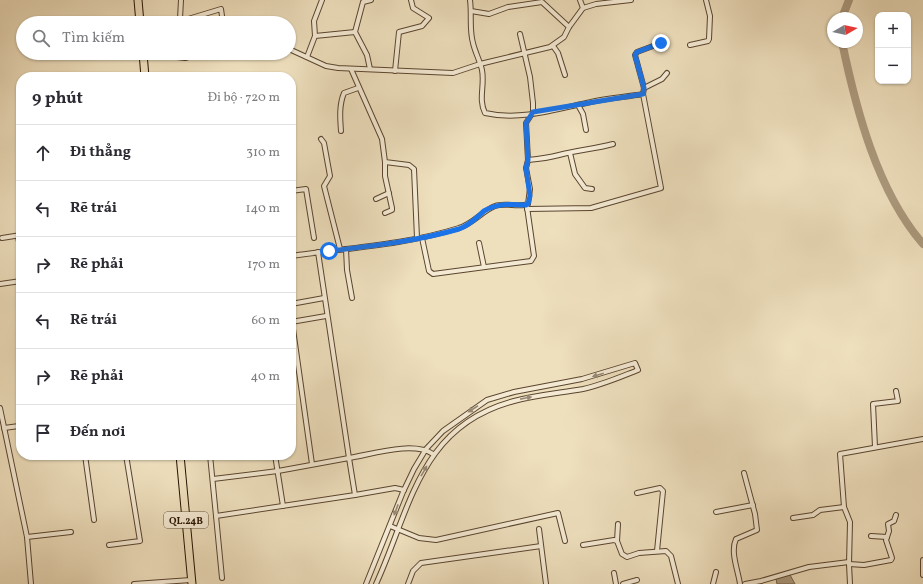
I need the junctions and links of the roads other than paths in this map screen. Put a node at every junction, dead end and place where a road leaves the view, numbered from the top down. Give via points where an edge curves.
1 (138, 0) edge
2 (181, 0) edge
3 (322, 0) edge
4 (371, 0) edge
5 (411, 0) edge
6 (470, 0) edge
7 (580, 0) edge
8 (631, 0) edge
9 (706, 0) edge
10 (596, 2) edge
11 (584, 8) junction
12 (471, 11) junction
13 (139, 16) edge
14 (180, 16) edge
15 (200, 16) edge
16 (222, 16) edge
17 (569, 27) junction
18 (355, 32) junction
19 (520, 34) dead end
20 (315, 36) junction
21 (661, 43) dead end
22 (690, 45) dead end
23 (553, 46) junction
24 (296, 52) edge
25 (525, 53) junction
26 (306, 57) junction
27 (144, 60) edge
28 (480, 64) junction
29 (351, 69) junction
30 (370, 69) junction
31 (395, 71) junction
32 (145, 72) edge
33 (667, 73) dead end
34 (565, 74) dead end
35 (358, 88) junction
36 (644, 88) junction
37 (643, 94) junction
38 (578, 105) junction
39 (533, 112) junction
40 (586, 130) dead end
41 (341, 131) dead end
42 (320, 139) dead end
43 (613, 144) dead end
44 (570, 154) junction
45 (528, 160) junction
46 (385, 162) junction
47 (592, 189) dead end
48 (296, 190) edge
49 (389, 193) junction
50 (376, 199) dead end
51 (527, 207) junction
52 (385, 213) dead end
53 (16, 236) edge
54 (2, 238) dead end
55 (314, 238) dead end
56 (420, 238) junction
57 (479, 243) dead end
58 (346, 249) junction
59 (340, 250) junction
60 (318, 252) junction
61 (296, 255) edge
62 (484, 267) junction
63 (16, 282) edge
64 (0, 284) edge
65 (324, 298) junction
66 (352, 298) dead end
67 (296, 303) edge
68 (326, 316) junction
69 (296, 321) edge
70 (296, 350) edge
71 (896, 391) dead end
72 (0, 408) edge
73 (16, 426) edge
74 (4, 428) junction
75 (923, 439) edge
76 (875, 447) junction
77 (426, 449) junction
78 (433, 454) junction
79 (349, 458) junction
80 (86, 460) edge
81 (127, 460) edge
82 (180, 460) edge
83 (211, 460) edge
84 (276, 460) edge
85 (312, 464) junction
86 (278, 471) junction
87 (744, 473) dead end
88 (213, 479) junction
89 (404, 490) junction
90 (637, 493) dead end
91 (355, 495) junction
92 (753, 505) junction
93 (283, 506) junction
94 (844, 507) junction
95 (716, 512) dead end
96 (896, 515) dead end
97 (216, 516) junction
98 (793, 518) dead end
99 (94, 520) dead end
100 (618, 524) dead end
101 (390, 526) junction
102 (398, 529) junction
103 (539, 529) dead end
104 (70, 532) dead end
105 (871, 536) dead end
106 (27, 537) junction
107 (887, 537) junction
108 (565, 541) dead end
109 (617, 541) junction
110 (583, 545) dead end
111 (109, 546) dead end
112 (541, 546) junction
113 (657, 551) junction
114 (923, 560) edge
115 (849, 563) junction
116 (716, 572) dead end
117 (614, 573) dead end
118 (923, 575) edge
119 (776, 577) junction
120 (222, 578) dead end
121 (637, 580) dead end
122 (191, 582) edge
123 (31, 584) edge
124 (134, 584) edge
125 (366, 584) edge
126 (376, 584) edge
127 (408, 584) edge
128 (546, 584) edge
129 (616, 584) edge
130 (623, 584) edge
131 (678, 584) edge
132 (713, 584) edge
133 (740, 584) edge
134 (745, 584) edge
135 (776, 584) edge
136 (850, 584) edge

1 - 13 main road
2 - 14 street
3 - 20 street via 314,21
4 - 18 street via 363,2
5 - 31 street via 413,8 429,18 422,26 399,32
6 - 12 street
7 - 11 street
8 - 10 street
9 - 22 street via 710,16 709,39
10 - 11 street
11 - 17 street
12 - 17 street via 489,14 508,7 542,2
12 - 28 street via 470,27
15 - 16 street via 222,9
17 - 23 street via 564,37
18 - 20 street
18 - 30 street via 367,55
19 - 25 street
20 - 26 street
21 - 36 street via 635,55
23 - 25 street
23 - 34 street
24 - 26 street
25 - 28 street
25 - 39 street
26 - 29 street via 326,66
27 - 32 main road
28 - 31 street via 453,73
28 - 39 street via 483,86 481,104 485,113 500,116
29 - 30 street
29 - 35 street
30 - 31 street
33 - 36 street via 662,79
35 - 41 street via 344,93 340,104
35 - 46 street via 382,139
36 - 37 street
37 - 38 street
37 - 51 street via 661,188 591,208
38 - 39 street
38 - 40 street via 583,114
39 - 45 street via 526,123
42 - 59 street via 324,143 330,176 324,186
43 - 44 street
44 - 45 street
44 - 47 street via 576,174 585,188
45 - 51 street via 526,168 530,196
46 - 49 street
46 - 56 street via 409,165 414,169
48 - 55 street via 306,189
49 - 50 street
49 - 52 street via 392,210
51 - 56 street via 498,205 485,211 467,226
51 - 62 street via 533,260
53 - 54 street
56 - 58 street
56 - 62 street via 431,273
57 - 62 street
58 - 59 street
58 - 66 street
59 - 60 street
60 - 61 street
60 - 65 street
63 - 64 street
65 - 67 street
65 - 68 street
68 - 69 street
68 - 79 street
70 - 85 street
71 - 76 street via 897,402 872,404
72 - 74 street
73 - 74 street
74 - 106 street
75 - 76 street
76 - 94 street via 840,454
77 - 78 street
78 -> 77 street via 448,438 490,408 615,379 638,370 635,363 582,379 486,400 443,431
77 - 79 street via 409,448
77 - 89 street
102 -> 78 street via 414,489
79 - 85 street
79 - 91 street
80 - 99 street
81 - 111 street via 140,541
82 - 122 main road, QL.24B
83 - 88 street
84 - 86 street
85 - 86 street
86 - 88 street
86 - 93 street
87 - 92 street
88 - 97 street
89 - 91 street via 395,488
89 -> 101 street
90 - 113 street via 660,488 662,491
91 - 93 street
92 - 95 street
92 - 133 street via 757,530 736,539 735,542 734,555
93 - 97 street
94 - 98 street via 820,510 811,516
94 - 115 street via 850,522
96 - 107 street via 894,521 888,524
97 - 120 street
100 - 109 street
101 - 102 street
101 - 125 street
102 - 108 street via 419,538 436,540 558,513
102 - 126 street
103 - 112 street
104 - 106 street
105 - 107 street
106 - 123 street
107 - 115 street via 892,558 890,561 864,565
109 - 110 street via 607,540
109 - 113 street via 622,554 627,557
112 - 127 street via 421,563 413,571
112 - 128 street
113 - 131 street via 666,551 671,556
114 - 118 street
115 - 119 street via 809,567
115 - 136 street
116 - 132 street
117 - 129 street
119 - 134 street
119 - 135 street
121 - 130 street
122 - 124 street

